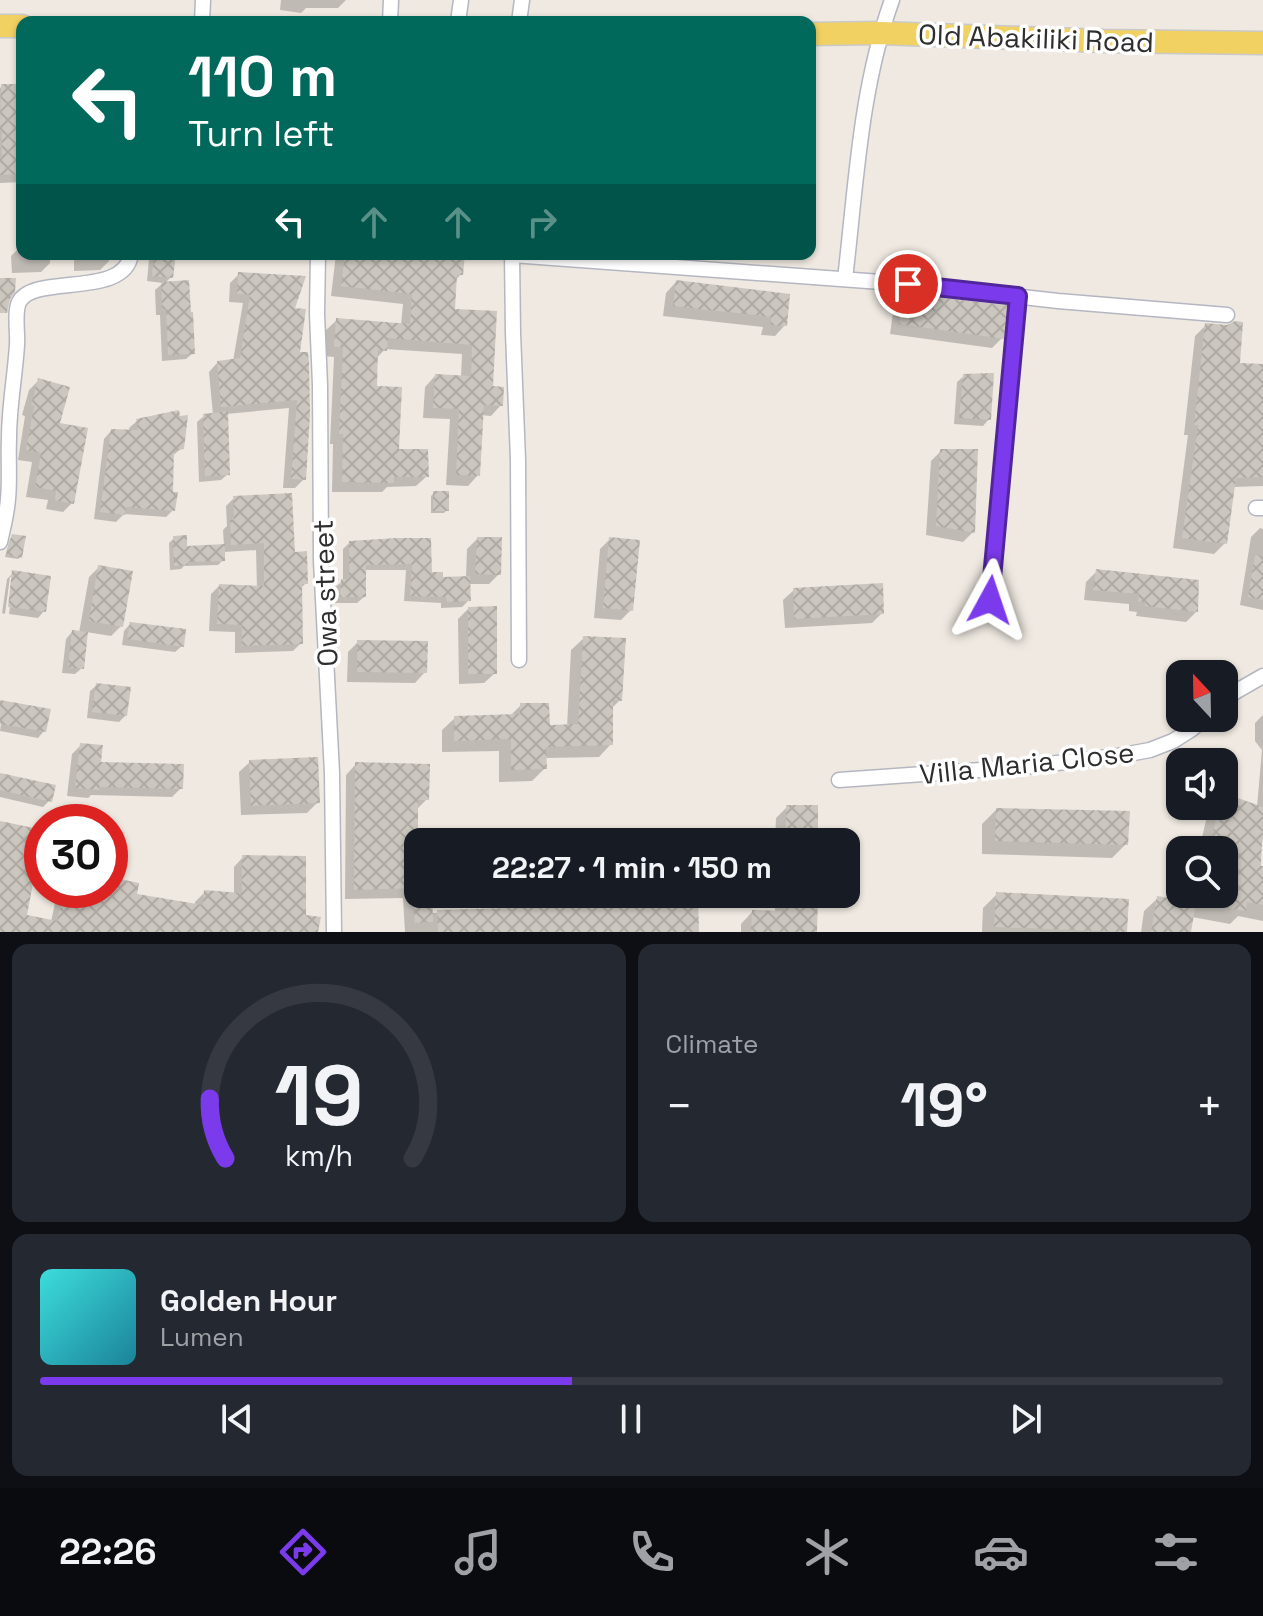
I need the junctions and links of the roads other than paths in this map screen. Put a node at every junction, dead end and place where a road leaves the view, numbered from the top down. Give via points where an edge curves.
1 (892, 0) edge
2 (880, 33) junction
3 (816, 34) edge
4 (1263, 43) edge
5 (129, 260) edge
6 (318, 260) edge
7 (512, 260) edge
8 (592, 260) edge
9 (845, 279) junction
10 (1018, 296) junction
11 (1227, 315) dead end
12 (0, 542) edge
13 (990, 600) dead end
14 (519, 660) dead end
15 (1263, 676) edge
16 (1238, 690) edge
17 (1187, 732) edge
18 (839, 780) dead end
19 (334, 932) edge

1 - 2 street
2 - 3 main road, Old Abakiliki Road
2 - 4 main road, Old Abakiliki Road
2 - 9 street via 865,108
5 - 12 street via 122,273 39,290 18,304 8,500
6 - 19 street, Owa street via 321,561 333,789
7 - 14 street
8 - 9 street
9 - 10 street
10 - 11 street
10 - 13 street
15 - 16 street
17 - 18 street, Villa Maria Close via 1150,750 1117,756

